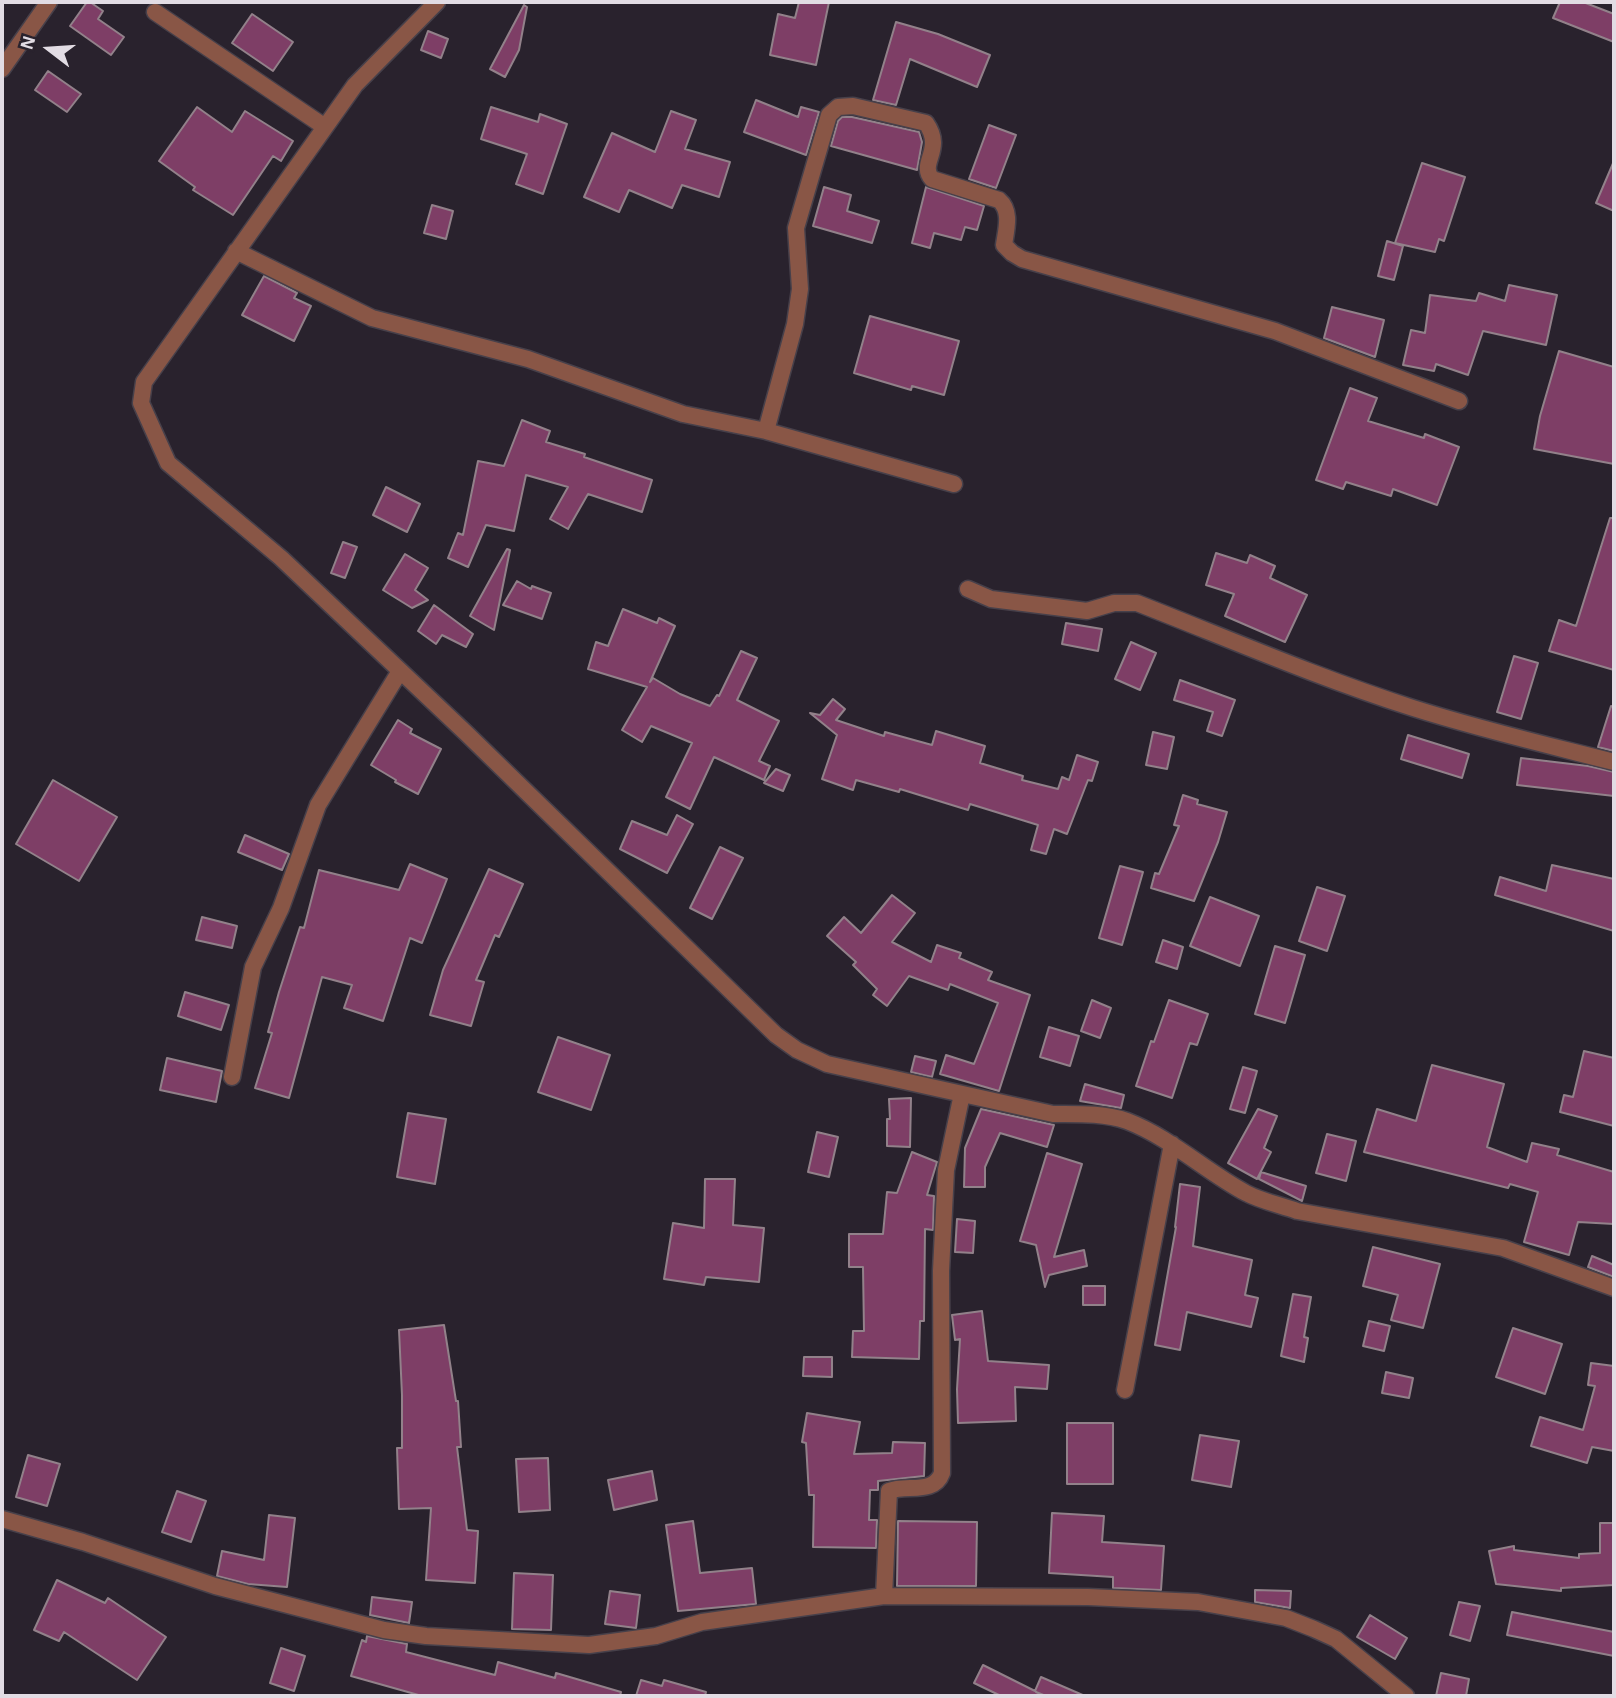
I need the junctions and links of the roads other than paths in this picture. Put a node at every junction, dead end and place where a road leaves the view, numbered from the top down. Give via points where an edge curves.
1 (49, 2) edge
2 (437, 2) edge
3 (155, 12) dead end
4 (2, 69) edge
5 (325, 127) junction
6 (236, 251) junction
7 (1459, 401) dead end
8 (766, 432) junction
9 (954, 484) dead end
10 (968, 589) dead end
11 (400, 671) junction
12 (1614, 762) edge
13 (232, 1077) dead end
14 (962, 1094) junction
15 (1172, 1144) junction
16 (1614, 1288) edge
17 (1125, 1390) dead end
18 (2, 1519) edge
19 (884, 1596) junction
20 (1406, 1696) edge

1 - 4 street
2 - 5 street via 355,85
3 - 5 street
5 - 6 street
6 - 8 street via 372,318 528,359 683,414
6 - 11 street via 144,382 141,403 168,463 281,558
7 - 8 street via 1275,331 1022,258 1004,245 1007,221 999,200 928,175 935,143 926,123 853,106 838,107 829,115 796,228 800,289 795,324
8 - 9 street
10 - 12 street via 991,599 1087,611 1114,603 1138,603 1411,708
11 - 13 street via 318,805 281,908 253,967
11 - 14 street via 776,1035 827,1064
14 - 15 street via 1053,1114 1125,1120
14 - 19 street via 945,1183 942,1473 931,1487 889,1491
15 - 16 street via 1247,1194 1297,1211 1503,1248
15 - 17 street
18 - 19 street via 215,1586 384,1630 426,1636 589,1645 656,1636 702,1622
19 - 20 street via 1198,1602 1286,1618 1336,1639

